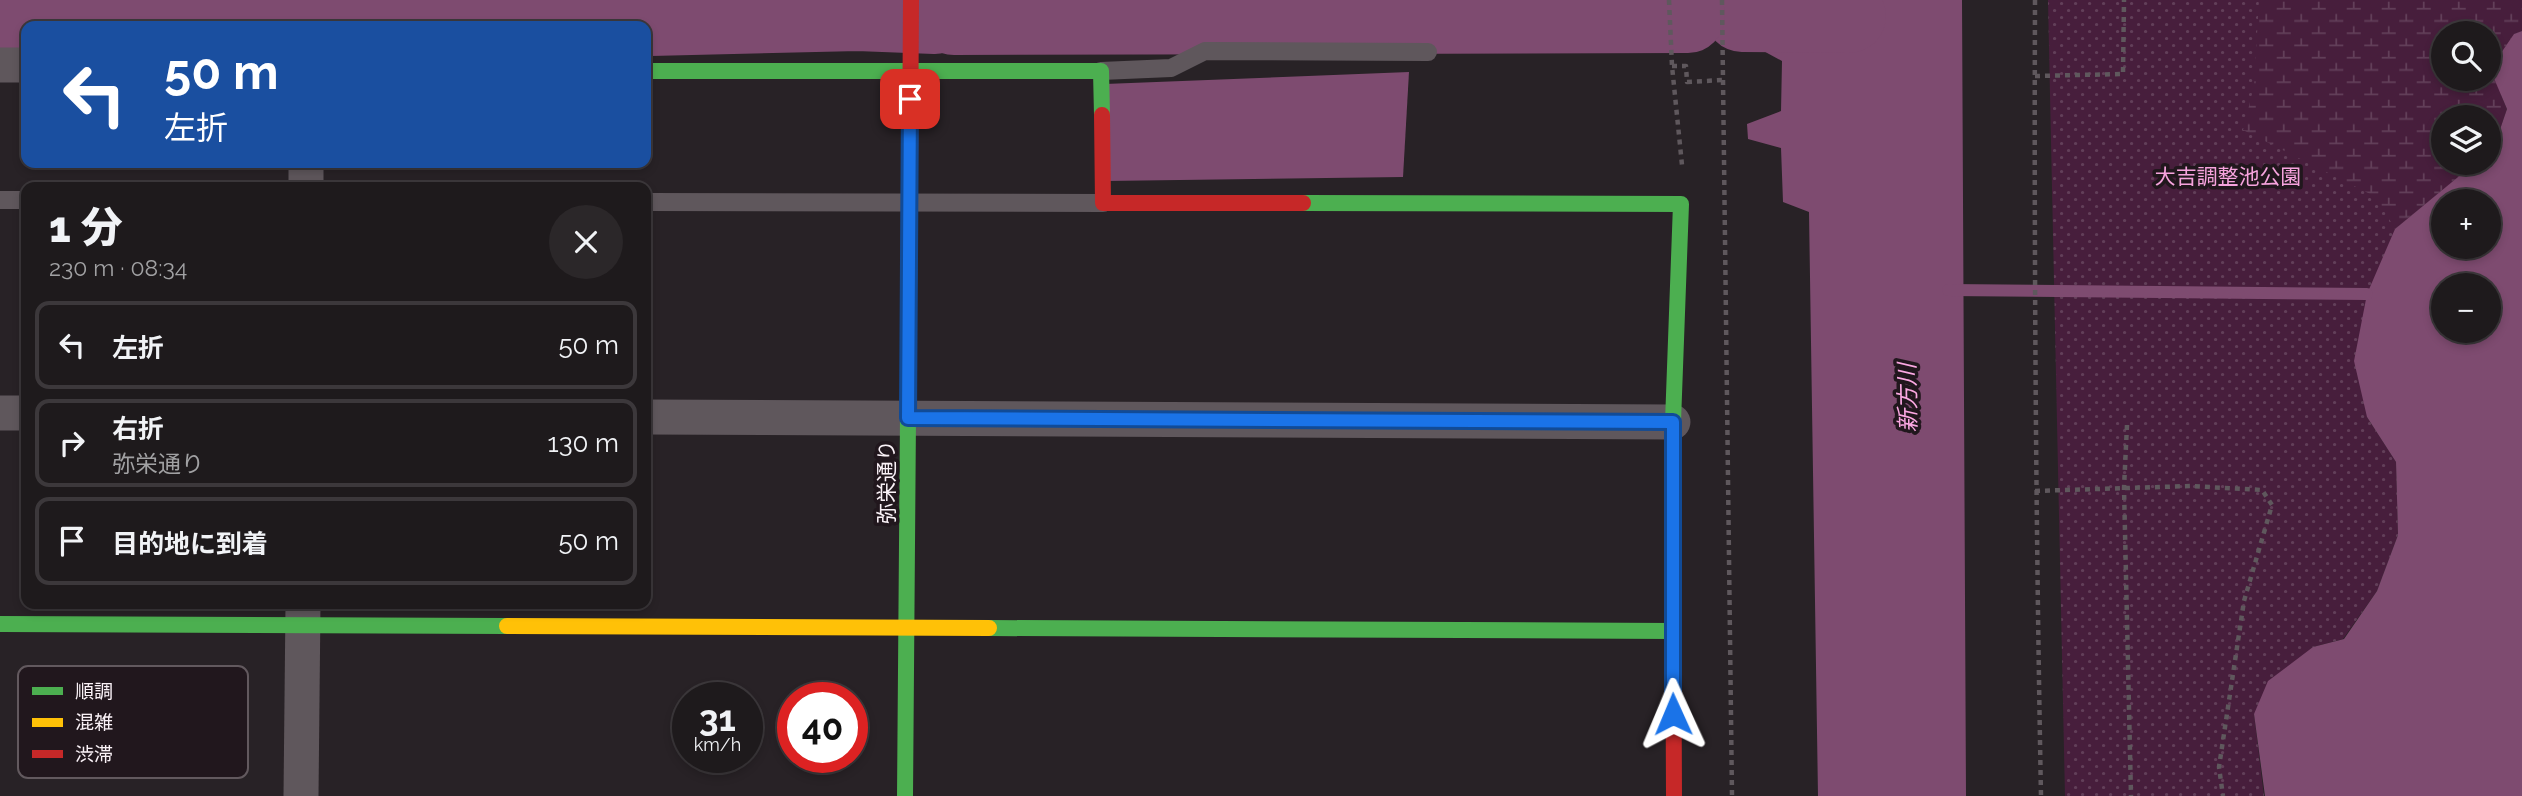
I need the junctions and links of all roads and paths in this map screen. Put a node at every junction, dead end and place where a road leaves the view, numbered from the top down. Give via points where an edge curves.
1 (911, 0) edge
2 (1669, 0) edge
3 (1722, 0) edge
4 (2035, 0) edge
5 (2124, 0) edge
6 (1428, 52) dead end
7 (0, 65) edge
8 (21, 65) edge
9 (1672, 66) junction
10 (651, 71) edge
11 (1101, 71) junction
12 (910, 73) junction
13 (2035, 76) junction
14 (1723, 80) junction
15 (0, 200) edge
16 (21, 200) edge
17 (651, 202) edge
18 (909, 202) junction
19 (1103, 203) junction
20 (1681, 204) junction
21 (0, 413) edge
22 (21, 413) edge
23 (651, 416) edge
24 (908, 418) junction
25 (1673, 422) junction
26 (2127, 425) dead end
27 (2124, 488) junction
28 (2035, 491) junction
29 (303, 615) edge
30 (0, 624) edge
31 (906, 628) junction
32 (1672, 631) junction
33 (301, 796) edge
34 (905, 796) edge
35 (1674, 796) edge
36 (1732, 796) edge
37 (2041, 796) edge
38 (2131, 796) edge
39 (2223, 796) edge

1 - 12 street, 弥栄通り
2 - 9 path
3 - 14 path
4 - 13 path
5 - 13 path via 2123,74
6 - 11 lane via 1205,51 1171,68
7 - 8 street
9 - 14 path via 1686,66 1687,82
9 - 20 path via 1683,172
10 - 12 street
11 - 12 street
11 - 19 street
12 - 18 street, 弥栄通り
13 - 28 path
14 - 36 path
15 - 16 lane
17 - 18 lane
18 - 19 lane
18 - 24 street, 弥栄通り
19 - 20 street
20 - 25 street
21 - 22 street
23 - 24 street
24 - 25 street
24 - 31 street, 弥栄通り
25 - 32 street
26 - 27 path
27 - 28 path
27 - 38 path
27 - 39 path via 2262,490 2272,505 2244,601 2219,767
28 - 37 path
29 - 30 street
29 - 31 street
29 - 33 street
31 - 32 street
31 - 34 street, 弥栄通り
32 - 35 street

